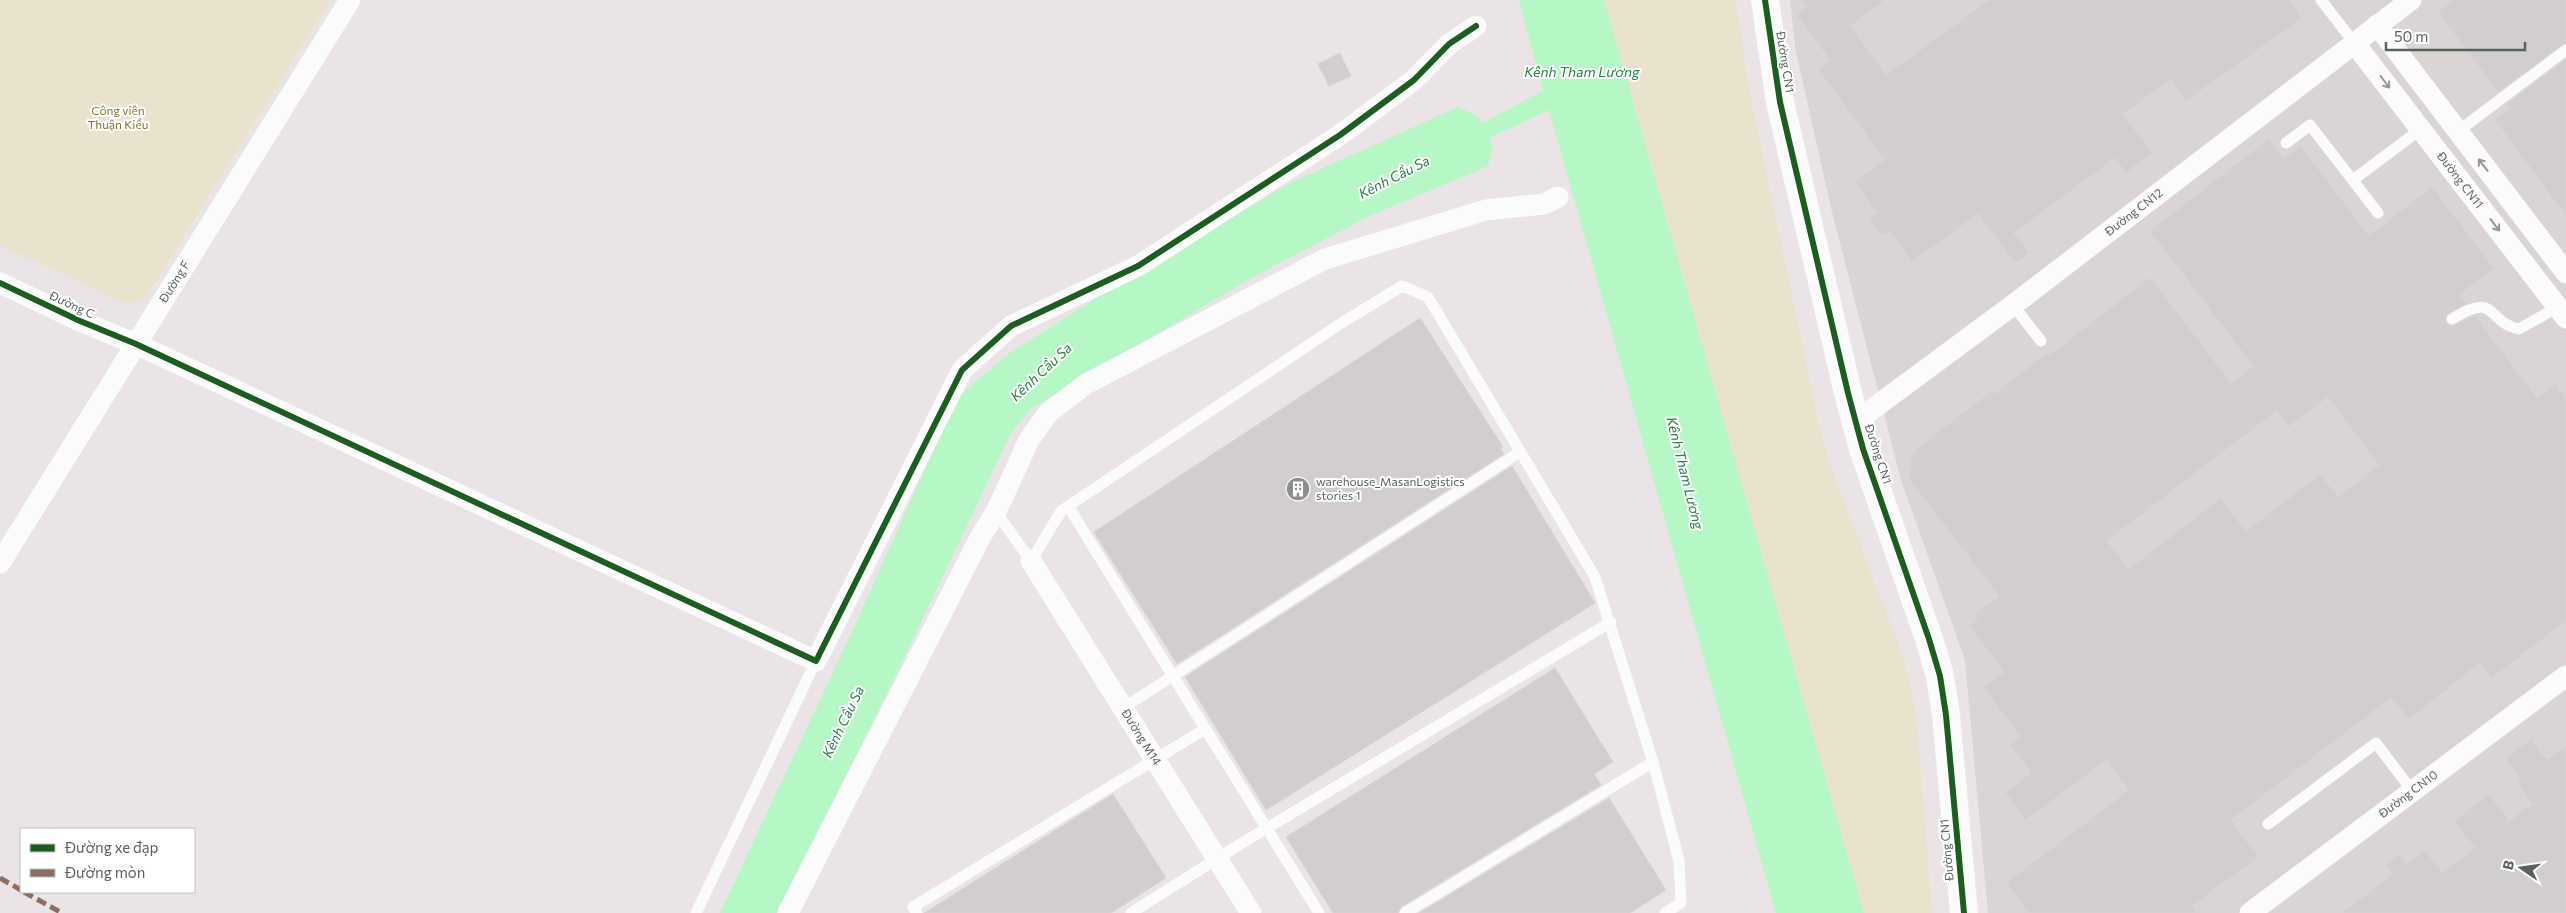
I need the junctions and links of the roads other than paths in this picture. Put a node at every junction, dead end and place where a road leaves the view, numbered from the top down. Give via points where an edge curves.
1 (350, 0) edge
2 (1765, 0) edge
3 (2321, 0) edge
4 (2411, 0) edge
5 (1476, 26) dead end
6 (2377, 26) junction
7 (2355, 44) junction
8 (2566, 50) edge
9 (2421, 129) junction
10 (2457, 132) junction
11 (2286, 144) dead end
12 (2353, 180) junction
13 (1558, 197) dead end
14 (2378, 213) dead end
15 (2566, 273) edge
16 (0, 283) edge
17 (2013, 305) junction
18 (2562, 313) edge
19 (2452, 319) dead end
20 (2041, 340) dead end
21 (136, 344) junction
22 (1856, 422) junction
23 (1520, 452) junction
24 (1068, 506) junction
25 (996, 512) junction
26 (1031, 561) junction
27 (0, 563) edge
28 (1611, 622) junction
29 (816, 661) junction
30 (2566, 676) edge
31 (1172, 677) junction
32 (1123, 708) junction
33 (1205, 729) junction
34 (1154, 759) junction
35 (1653, 762) junction
36 (2413, 792) junction
37 (2268, 824) dead end
38 (1268, 827) junction
39 (1216, 858) junction
40 (696, 913) edge
41 (788, 913) edge
42 (917, 913) edge
43 (1131, 913) edge
44 (1251, 913) edge
45 (1319, 913) edge
46 (1405, 913) edge
47 (1665, 913) edge
48 (1964, 913) edge
49 (2250, 913) edge

1 - 21 street, Đường F
2 - 22 street, Đường CN1 via 1780,102
3 - 7 lane
4 - 6 street, Đường CN12
5 - 29 street via 1449,44 1414,80 1340,135 1138,266 1011,326 962,370
6 - 7 street, Đường CN12
6 - 10 street
7 -> 9 street, Đường CN11
7 - 17 street, Đường CN12
8 - 10 lane
9 - 12 lane
9 -> 18 street, Đường CN11
15 -> 10 street
11 - 12 lane via 2310,125
12 - 14 lane
13 - 25 street via 1544,204 1486,210 1325,259 1086,384 1048,413 1028,440
16 - 21 street, Đường C
17 - 20 lane
17 - 22 street, Đường CN12
18 - 19 lane via 2519,329 2479,306
21 - 27 street, Đường F
21 - 29 street, Đường C
22 - 48 street, Đường CN1 via 1940,676
23 - 24 lane via 1428,297 1402,286
23 - 28 lane via 1595,577
23 - 31 lane
24 - 26 lane via 1061,511
24 - 31 lane
25 - 26 lane
25 - 41 street via 976,545
26 - 32 street, Đường M14
28 - 35 lane
28 - 38 lane
29 - 40 lane
30 - 36 street, Đường CN10
31 - 32 lane
31 - 33 lane
32 - 34 street, Đường M14
33 - 34 lane
33 - 38 lane
34 - 39 street, Đường M14
34 - 42 lane via 912,906
35 - 46 lane
35 - 47 lane via 1679,861 1681,902
36 - 37 lane via 2376,743
36 - 49 street, Đường CN10
38 - 39 lane
38 - 45 lane
39 - 43 lane
39 - 44 street, Đường M14

